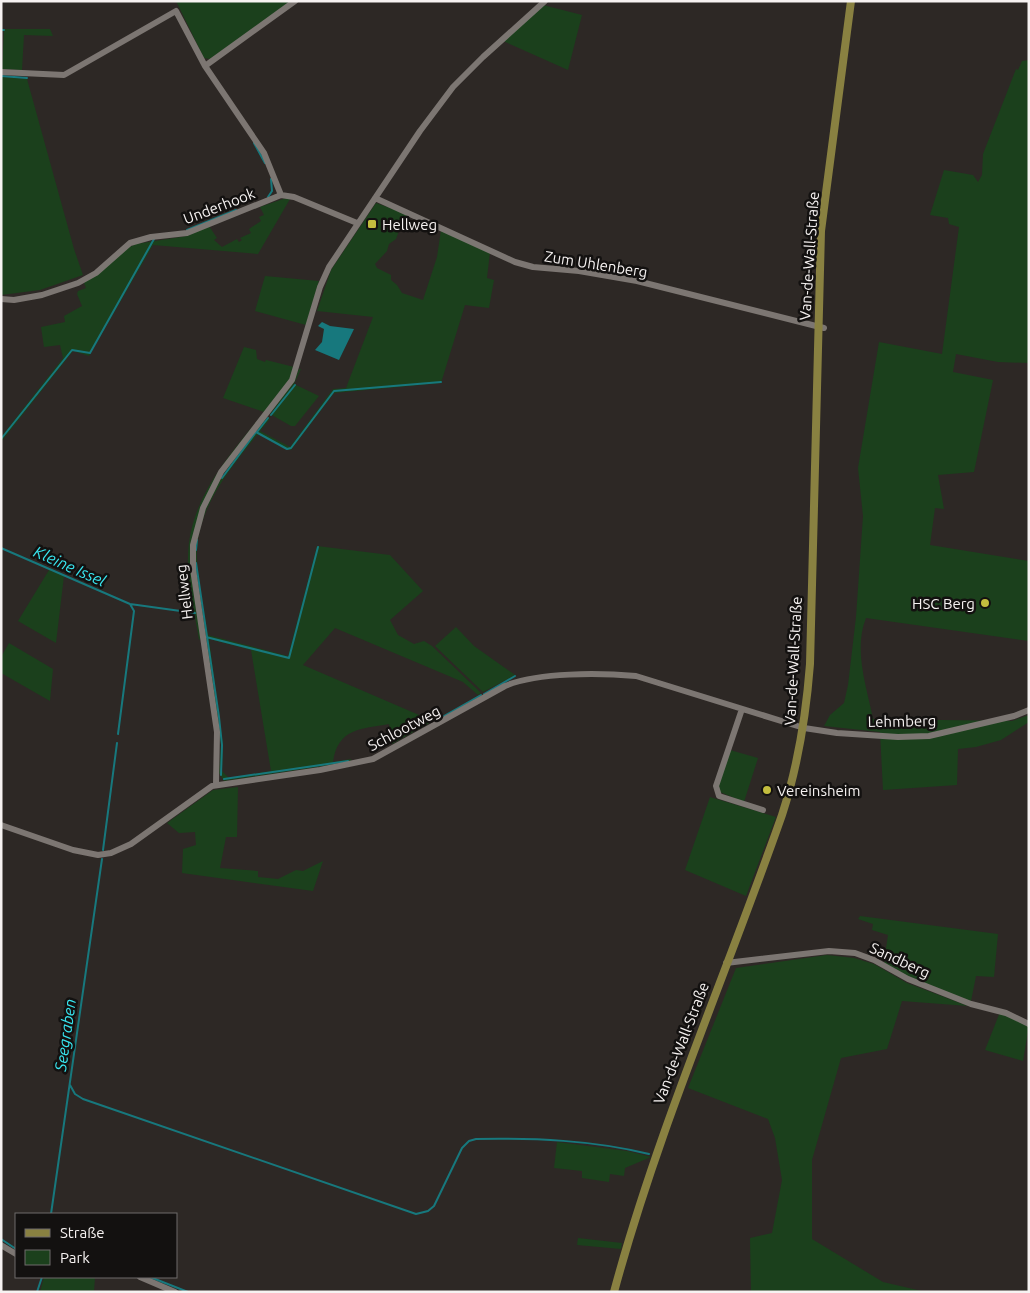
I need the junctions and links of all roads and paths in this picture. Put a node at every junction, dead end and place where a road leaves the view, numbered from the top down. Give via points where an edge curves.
1 (295, 1) edge
2 (545, 1) edge
3 (851, 1) edge
4 (205, 66) junction
5 (1, 72) edge
6 (282, 195) junction
7 (375, 198) junction
8 (357, 223) junction
9 (1, 299) edge
10 (821, 328) junction
11 (742, 709) junction
12 (1029, 710) edge
13 (804, 728) junction
14 (216, 784) junction
15 (763, 810) dead end
16 (1, 825) edge
17 (726, 963) junction
18 (1029, 1024) edge
19 (1, 1245) edge
20 (15, 1253) edge
21 (142, 1278) edge
22 (175, 1292) edge
23 (614, 1292) edge

1 - 4 street
2 - 7 street, Hellweg via 453,87
3 - 10 main road, Van-de-Wall-Straße via 821,231
4 - 5 street via 176,10 64,75
4 - 6 street via 264,153
6 - 8 street
6 - 9 street, Underhook via 186,233 130,243 96,273 70,285 42,295
7 - 8 street, Hellweg
7 - 10 street, Zum Uhlenberg via 533,267 637,281
8 - 14 street, Hellweg via 320,287 292,380 221,472 203,508 196,532 193,569 217,732
10 - 13 main road, Van-de-Wall-Straße via 810,664
11 - 13 street, Schlootweg
11 - 14 street, Schlootweg via 636,676 526,678 505,686 373,759 320,770
11 - 15 street via 716,786 717,792 719,796
12 - 13 street, Lehmberg via 930,736 845,734
13 - 17 main road, Van-de-Wall-Straße via 785,805
14 - 16 street, Schlootweg via 203,790 131,844 111,853 98,855 73,850
17 - 18 street, Sandberg via 829,951 854,953 908,979
17 - 23 main road, Van-de-Wall-Straße via 653,1160
19 - 20 street
21 - 22 street

